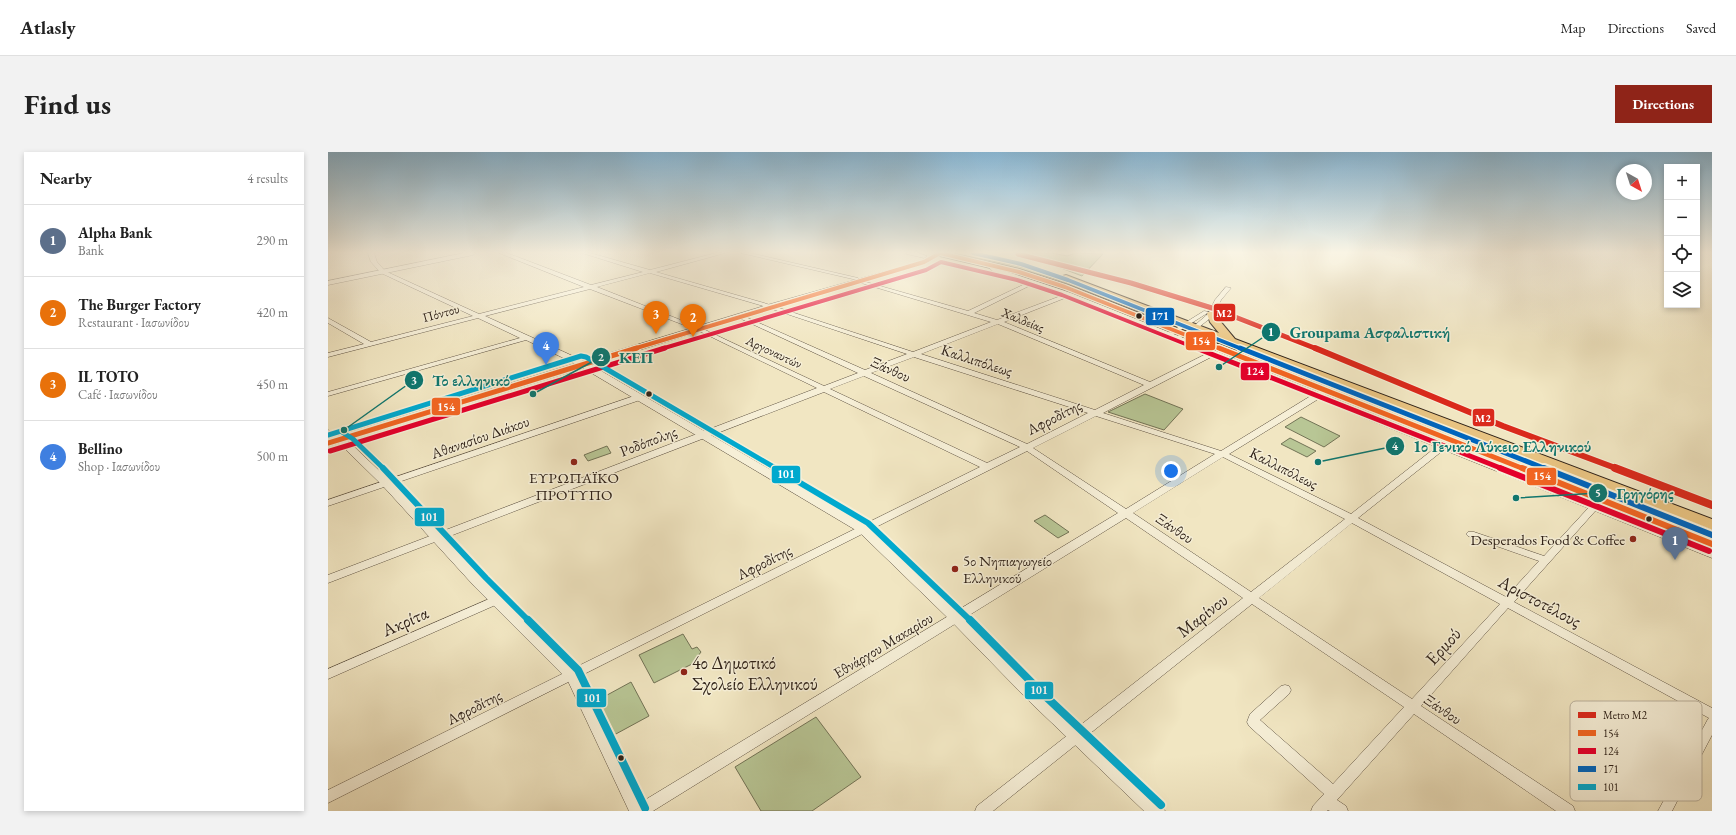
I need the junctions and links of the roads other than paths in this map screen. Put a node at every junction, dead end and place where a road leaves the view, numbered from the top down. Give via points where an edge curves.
1 (408, 284) edge
2 (582, 284) edge
3 (603, 284) edge
4 (690, 284) edge
5 (846, 284) edge
6 (871, 284) edge
7 (1029, 284) edge
8 (1033, 284) edge
9 (1056, 284) edge
10 (1080, 284) edge
11 (590, 287) junction
12 (1228, 288) dead end
13 (1068, 295) junction
14 (770, 307) junction
15 (1213, 310) junction
16 (969, 313) junction
17 (478, 316) junction
18 (739, 316) junction
19 (328, 320) edge
20 (998, 322) junction
21 (699, 329) junction
22 (1181, 332) junction
23 (526, 338) junction
24 (1235, 342) junction
25 (370, 344) junction
26 (913, 354) junction
27 (1213, 354) junction
28 (328, 355) edge
29 (583, 364) junction
30 (864, 373) junction
31 (1150, 385) junction
32 (823, 389) junction
33 (1321, 393) junction
34 (328, 394) edge
35 (640, 397) junction
36 (1349, 409) junction
37 (1374, 410) junction
38 (1096, 412) junction
39 (704, 434) junction
40 (331, 438) edge
41 (1447, 443) junction
42 (1027, 447) junction
43 (1223, 454) junction
44 (1481, 462) joint
45 (987, 467) junction
46 (386, 483) junction
47 (1544, 487) junction
48 (1584, 493) junction
49 (328, 503) edge
50 (1594, 507) junction
51 (1126, 513) junction
52 (1352, 518) junction
53 (1712, 525) edge
54 (863, 529) junction
55 (1471, 534) dead end
56 (435, 538) junction
57 (1712, 544) edge
58 (1712, 554) edge
59 (1546, 560) junction
60 (328, 579) edge
61 (1251, 598) junction
62 (496, 600) junction
63 (1507, 602) junction
64 (956, 618) junction
65 (328, 674) edge
66 (572, 675) junction
67 (1285, 690) dead end
68 (1688, 701) edge
69 (1412, 707) junction
70 (1702, 709) edge
71 (1712, 714) edge
72 (1712, 723) edge
73 (1075, 736) junction
74 (1702, 742) edge
75 (328, 797) edge
76 (1670, 801) edge
77 (1327, 802) edge
78 (639, 811) edge
79 (982, 811) edge
80 (1156, 811) edge
81 (1341, 811) edge
82 (1568, 811) edge
83 (1665, 811) edge

1 - 17 street
2 - 11 street, Αργοναυτών
3 - 11 street, Πόντου
4 - 14 street, Καλλιπόλεως
5 - 14 street
6 - 16 street, Χαλδείας
7 - 16 street
8 - 13 street
9 - 22 main road
10 - 22 main road
11 - 17 street, Πόντου
11 - 21 street, Αργοναυτών
12 - 15 street via 1219,296
13 - 20 street, Ροδόπολης
13 - 22 street
14 - 18 street
14 - 26 street, Καλλιπόλεως
15 - 22 street
15 - 24 main road via 1215,322
16 - 20 street, Χαλδείας
17 - 23 street
17 - 25 street, Πόντου
18 - 21 street
18 - 30 street, Ξάνθου
19 - 25 street
20 - 26 street, Ροδόπολης
20 - 31 street, Χαλδείας
21 - 29 street
21 - 32 street, Αργοναυτών
22 - 24 main road
22 - 27 street
22 - 33 main road
23 - 29 street
23 - 34 street
24 - 53 main road
25 - 28 street, Πόντου
26 - 30 street, Ροδόπολης
26 - 38 street, Καλλιπόλεως
27 - 31 street, Αφροδίτης
27 - 33 street
29 - 35 street
29 - 40 street
30 - 32 street, Ροδόπολης
30 - 42 street, Ξάνθου
31 - 38 street, Αφροδίτης
32 - 39 street, Ροδόπολης
32 - 45 street, Αργοναυτών
33 - 36 street
33 - 37 main road
33 - 43 street, Εθνάρχου Μακαρίου
35 - 39 street
35 - 46 street, Αθανασίου Διάκου
36 - 37 main road
36 - 41 street
37 - 41 main road
38 - 42 street, Αφροδίτης
38 - 43 street, Καλλιπόλεως
39 - 54 street
39 - 56 street, Ροδόπολης
40 - 46 street via 347,445
41 - 44 main road
41 - 48 main road
41 - 52 street, Μαρίνου
42 - 45 street, Αφροδίτης
42 - 51 street, Ξάνθου
43 - 51 street, Εθνάρχου Μακαρίου
43 - 52 street, Καλλιπόλεως
44 - 47 street
45 - 54 street, Αφροδίτης
46 - 49 street, Αθανασίου Διάκου
46 - 56 street
47 - 48 main road
47 - 50 street
48 - 57 main road
50 - 58 street
50 - 59 street, Ερμού
51 - 61 street, Ξάνθου
51 - 64 street, Εθνάρχου Μακαρίου
52 - 61 street, Μαρίνου
52 - 63 street, Αριστοτέλους
54 - 64 street
54 - 66 street, Αφροδίτης
55 - 59 street
56 - 60 street, Ροδόπολης
56 - 62 street
59 - 63 street, Ερμού
61 - 69 street, Ξάνθου
61 - 73 street, Μαρίνου
62 - 65 street, Ακρίτα
62 - 66 street
63 - 68 street, Αριστοτέλους
63 - 69 street, Ερμού
64 - 73 street
64 - 78 street, Εθνάρχου Μακαρίου
66 - 75 street, Αφροδίτης
66 - 78 street
67 - 77 street via 1254,718 1253,722
69 - 77 street, Ερμού
69 - 82 street, Ξάνθου
70 - 71 street, Αριστοτέλους
72 - 74 street
73 - 79 street, Μαρίνου
73 - 80 street
76 - 83 street
77 - 81 street

